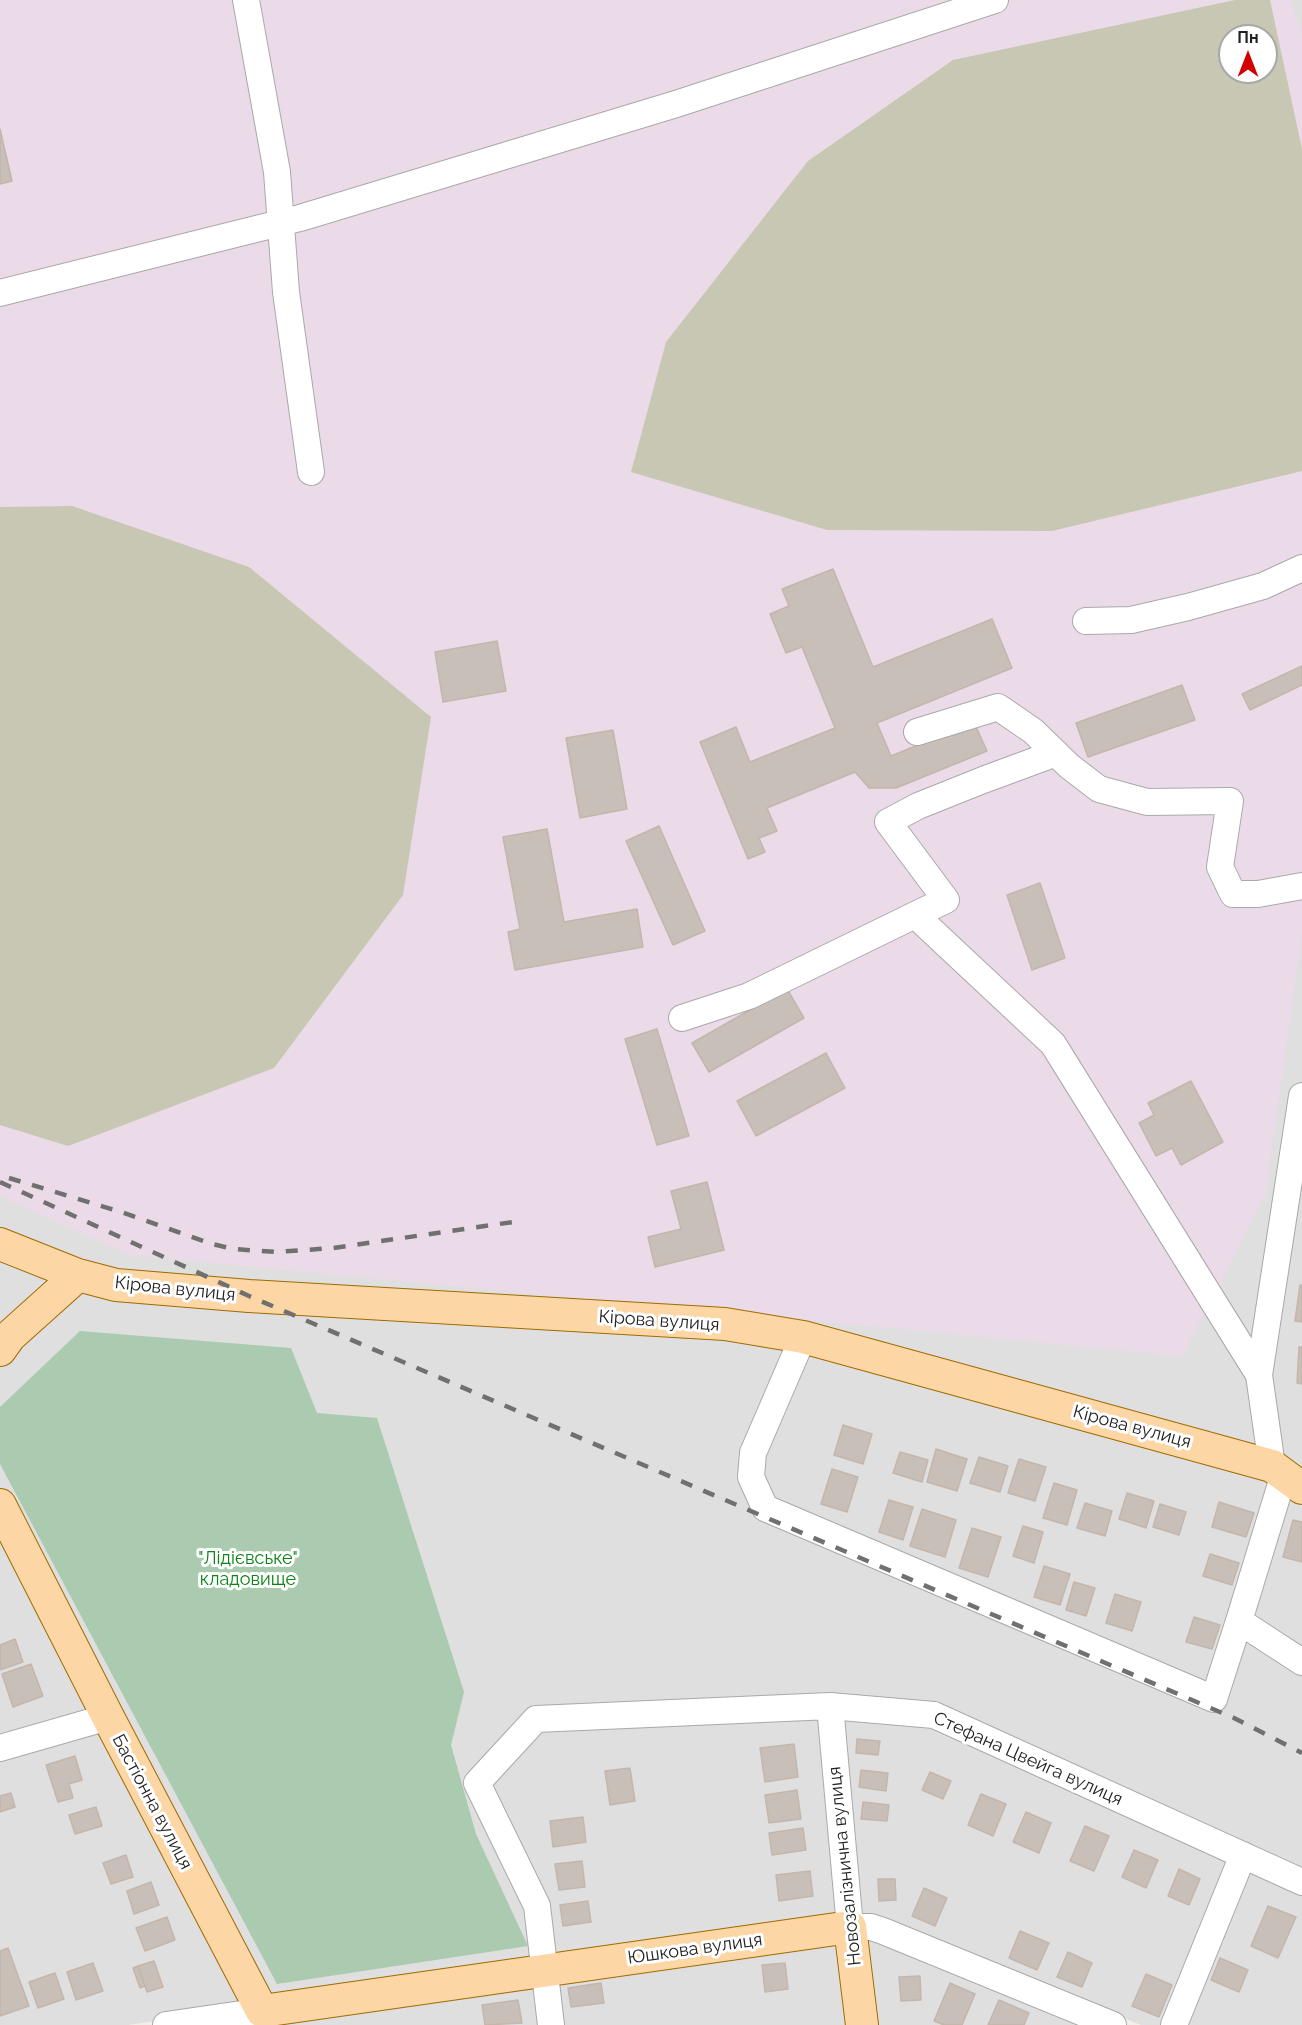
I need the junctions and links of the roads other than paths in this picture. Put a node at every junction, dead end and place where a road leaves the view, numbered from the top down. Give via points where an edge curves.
1 (246, 0) edge
2 (995, 0) edge
3 (0, 293) edge
4 (311, 472) dead end
5 (1302, 568) edge
6 (1086, 621) dead end
7 (917, 732) dead end
8 (1056, 753) junction
9 (1302, 886) edge
10 (915, 915) junction
11 (682, 1018) dead end
12 (1302, 1096) edge
13 (0, 1244) edge
14 (78, 1275) junction
15 (803, 1337) junction
16 (0, 1350) edge
17 (1259, 1375) junction
18 (1286, 1476) edge
19 (0, 1505) edge
20 (1239, 1622) junction
21 (1302, 1662) edge
22 (830, 1706) junction
23 (108, 1718) junction
24 (0, 1748) edge
25 (1243, 1855) junction
26 (1302, 1882) edge
27 (850, 1927) junction
28 (544, 1971) junction
29 (262, 2018) edge
30 (166, 2025) edge
31 (551, 2025) edge
32 (862, 2025) edge
33 (1113, 2025) edge
34 (1174, 2025) edge

1 - 4 street via 277,172 286,292
2 - 3 street via 676,104 300,218
5 - 6 street via 1263,586 1188,607 1131,620
7 - 8 street via 998,707
8 - 9 street via 1099,789 1147,802 1230,801 1220,867 1233,894
8 - 10 street via 918,806 888,822 946,900
10 - 11 street via 749,996
10 - 17 street via 1053,1044
12 - 17 street
13 - 14 main road, Кірова вулиця
14 - 15 main road, Кірова вулиця via 128,1286 725,1324
14 - 16 main road via 10,1336
15 - 18 main road, Кірова вулиця
15 - 20 street via 753,1453 751,1477 765,1508 1214,1699
17 - 18 street
18 - 20 street
19 - 23 main road, Бастіонна вулиця
20 - 21 street
22 - 25 street, Стефана Цвейга вулиця via 934,1715
22 - 27 street, Новозалізнична вулиця
22 - 28 street, Стефана Цвейга вулиця via 536,1719 477,1783 537,1906
23 - 24 street
23 - 29 main road, Бастіонна вулиця
25 - 26 street, Стефана Цвейга вулиця
25 - 34 street
27 - 28 main road, Юшкова вулиця
27 - 32 main road, Новозалізнична вулиця
27 - 33 street, Юшкова вулиця via 872,1927
28 - 29 main road, Юшкова вулиця
28 - 31 street
29 - 30 street

